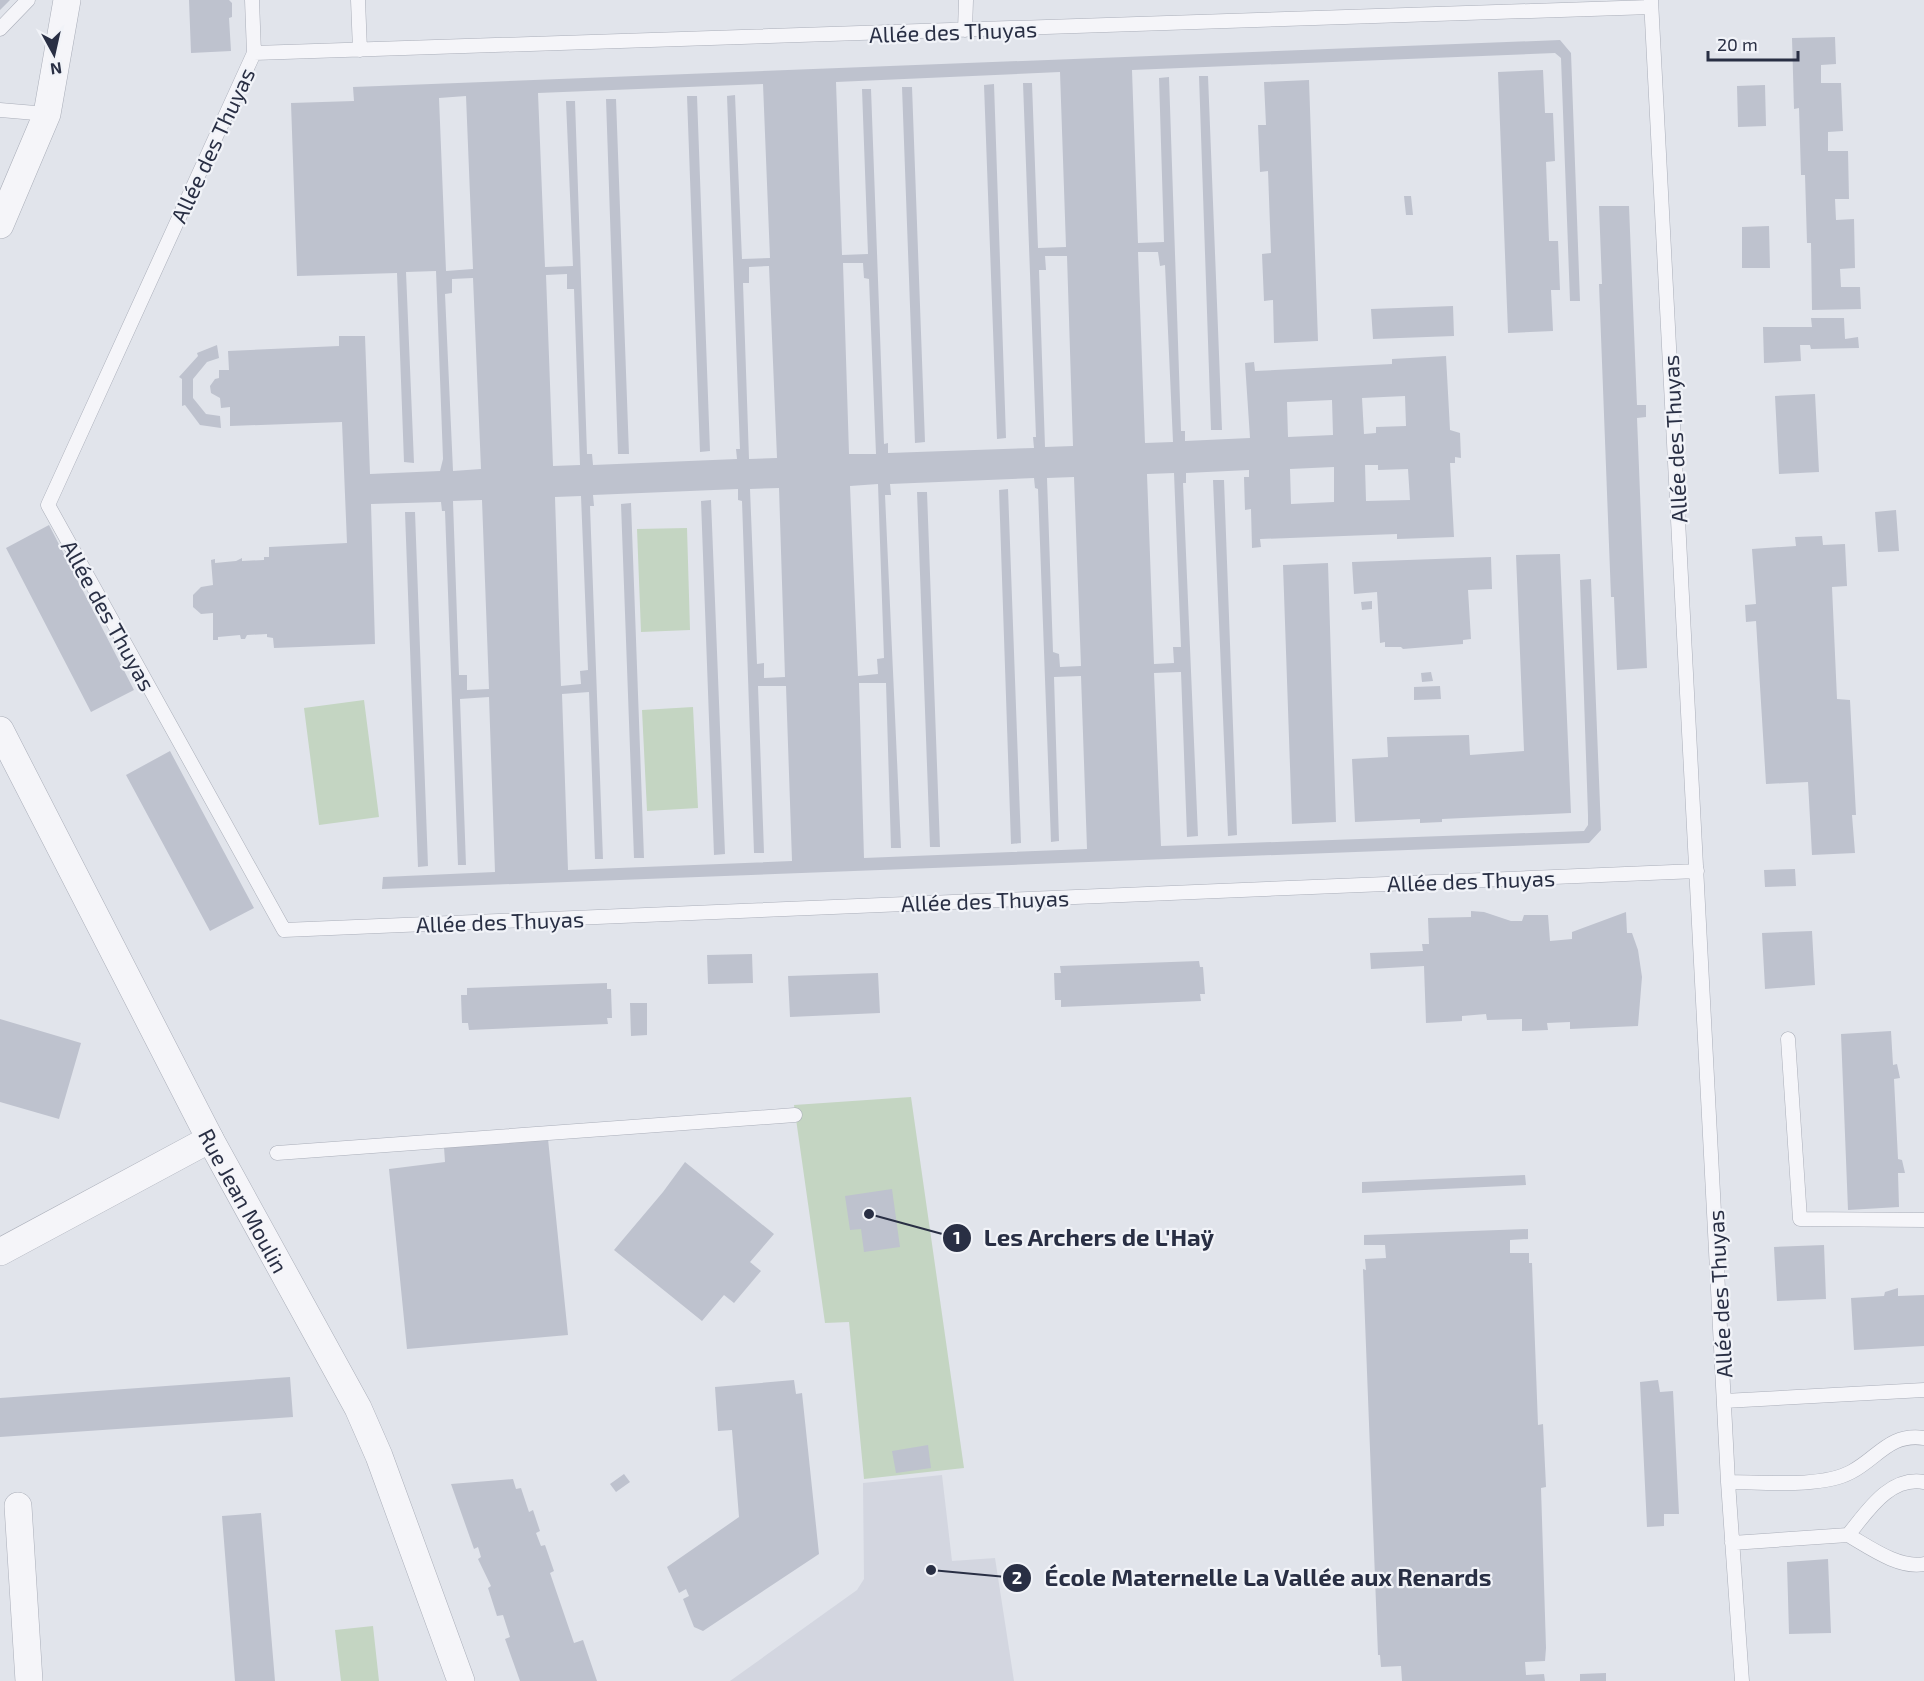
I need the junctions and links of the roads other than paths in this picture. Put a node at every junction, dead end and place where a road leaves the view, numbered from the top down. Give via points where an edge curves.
1 (28, 0) edge
2 (67, 0) edge
3 (252, 0) edge
4 (358, 0) edge
5 (966, 0) edge
6 (1651, 4) edge
7 (1451, 7) edge
8 (0, 29) edge
9 (965, 30) junction
10 (360, 50) junction
11 (254, 53) junction
12 (0, 110) edge
13 (47, 114) junction
14 (9, 183) edge
15 (0, 225) edge
16 (0, 730) edge
17 (1697, 871) junction
18 (1788, 1039) dead end
19 (795, 1115) dead end
20 (210, 1139) junction
21 (277, 1153) dead end
22 (1924, 1220) edge
23 (0, 1252) edge
24 (1924, 1390) edge
25 (1724, 1401) junction
26 (1924, 1438) edge
27 (1728, 1482) junction
28 (1924, 1482) edge
29 (18, 1506) dead end
30 (1848, 1535) junction
31 (1732, 1542) junction
32 (1924, 1564) edge
33 (29, 1681) edge
34 (461, 1681) edge
35 (1742, 1681) edge

1 - 8 lane
2 - 13 street
3 - 11 lane, Allée des Thuyas
4 - 10 lane
5 - 9 lane
6 - 7 lane, Allée des Thuyas
6 - 17 lane, Allée des Thuyas
7 - 9 lane, Allée des Thuyas
9 - 10 lane, Allée des Thuyas
10 - 11 lane, Allée des Thuyas
11 - 17 lane, Allée des Thuyas via 48,505 284,930
12 - 13 lane
13 - 14 street
14 - 15 street
16 - 20 street, Rue Jean Moulin
17 - 25 lane, Allée des Thuyas
18 - 22 lane via 1800,1219
19 - 21 lane
20 - 23 street
20 - 34 street, Rue Jean Moulin via 358,1408
24 - 25 lane
25 - 27 lane, Allée des Thuyas
26 - 27 lane via 1899,1440 1852,1472 1828,1480
27 - 31 lane, Allée des Thuyas
28 - 30 lane via 1897,1485 1879,1499
29 - 33 street
30 - 31 lane
30 - 32 lane via 1886,1556
31 - 35 lane, Allée des Thuyas

